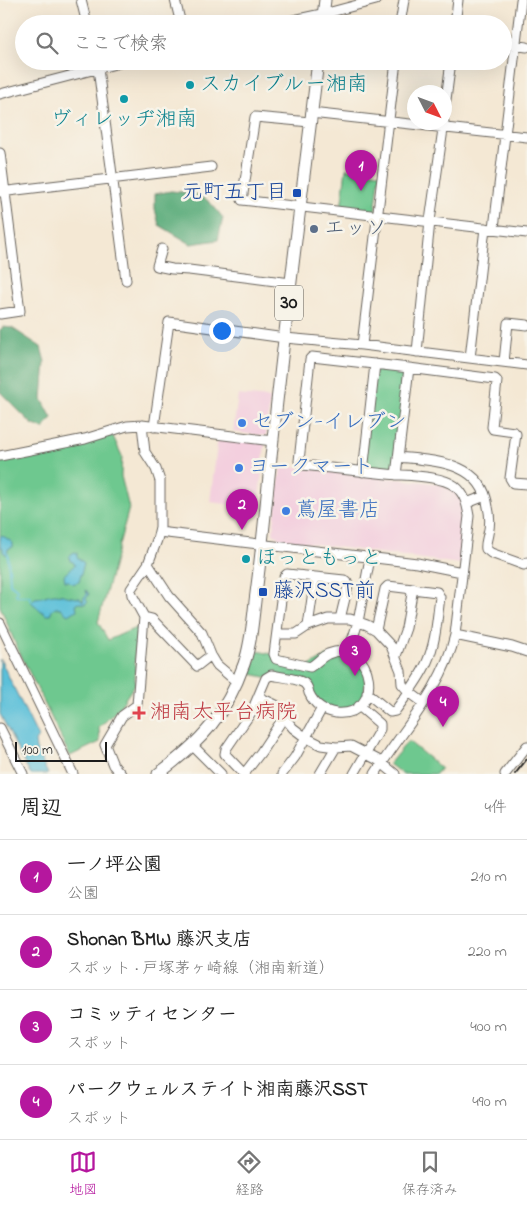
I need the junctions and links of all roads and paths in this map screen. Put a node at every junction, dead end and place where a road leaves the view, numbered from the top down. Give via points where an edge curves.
1 (81, 0) edge
2 (175, 0) edge
3 (325, 0) edge
4 (376, 0) edge
5 (404, 0) edge
6 (458, 0) edge
7 (521, 0) edge
8 (85, 15) edge
9 (179, 15) edge
10 (323, 15) edge
11 (332, 15) edge
12 (402, 15) edge
13 (457, 15) edge
14 (512, 45) edge
15 (516, 46) junction
16 (527, 47) edge
17 (81, 70) edge
18 (99, 70) edge
19 (317, 70) edge
20 (395, 70) edge
21 (450, 70) edge
22 (448, 85) edge
23 (0, 94) edge
24 (311, 118) junction
25 (389, 121) junction
26 (407, 122) edge
27 (452, 126) edge
28 (442, 130) edge
29 (505, 134) junction
30 (527, 137) edge
31 (0, 153) edge
32 (211, 167) dead end
33 (113, 178) junction
34 (3, 192) edge
35 (300, 207) junction
36 (377, 216) junction
37 (430, 222) junction
38 (489, 228) junction
39 (527, 233) edge
40 (162, 249) dead end
41 (126, 280) dead end
42 (291, 283) junction
43 (0, 314) edge
44 (527, 325) edge
45 (285, 338) junction
46 (362, 345) junction
47 (417, 352) junction
48 (470, 358) junction
49 (483, 360) junction
50 (504, 362) junction
51 (375, 364) junction
52 (527, 365) edge
53 (409, 368) junction
54 (481, 377) junction
55 (142, 425) junction
56 (154, 427) junction
57 (273, 441) junction
58 (0, 456) edge
59 (398, 457) junction
60 (363, 472) junction
61 (396, 475) junction
62 (527, 484) edge
63 (485, 496) junction
64 (467, 503) junction
65 (159, 532) junction
66 (263, 546) junction
67 (370, 558) junction
68 (527, 562) edge
69 (148, 564) junction
70 (462, 572) junction
71 (315, 577) junction
72 (413, 588) junction
73 (144, 617) junction
74 (340, 619) junction
75 (358, 622) junction
76 (0, 623) edge
77 (308, 626) junction
78 (376, 630) junction
79 (277, 634) junction
80 (455, 635) junction
81 (527, 652) edge
82 (348, 653) junction
83 (211, 656) junction
84 (396, 656) junction
85 (237, 682) junction
86 (409, 692) junction
87 (368, 694) junction
88 (259, 696) junction
89 (424, 703) junction
90 (359, 706) junction
91 (322, 708) junction
92 (284, 717) junction
93 (0, 728) edge
94 (305, 738) junction
95 (193, 746) junction
96 (527, 746) edge
97 (336, 747) junction
98 (366, 754) junction
99 (382, 763) junction
100 (23, 774) edge
101 (73, 774) edge
102 (120, 774) edge
103 (158, 774) edge
104 (221, 774) edge
105 (282, 774) edge
106 (320, 774) edge
107 (354, 774) edge
108 (375, 774) edge
109 (395, 774) edge
110 (504, 774) edge

1 - 8 street
2 - 9 street
3 - 10 main road
4 - 11 street
5 - 12 street
6 - 13 street
7 - 15 street
14 - 15 street
15 - 16 street
15 - 29 street
17 - 23 street
18 - 33 street
19 - 24 main road, 30
20 - 25 street
21 - 22 street
24 - 25 street
24 - 35 main road, 30
24 - 35 street via 255,116 242,200
25 - 26 street
25 - 36 street
27 - 29 street
28 - 37 street
29 - 30 street
29 - 38 street
31 - 34 street
32 - 33 street
33 - 34 street
33 - 41 street
34 - 43 street via 20,311
35 - 36 street
35 - 42 main road, 30
36 - 37 street
36 - 46 street
37 - 38 street
37 - 47 street
38 - 39 street
38 - 48 street
40 - 42 street via 157,266 172,270
42 - 45 main road, 30
44 - 50 street via 508,322
45 - 46 street
45 - 56 street via 169,322
45 - 57 main road, 30
46 - 47 street
47 - 48 street
48 - 49 street
49 - 50 street
49 - 54 street
50 - 52 street
51 - 53 street
51 - 60 street
51 - 60 street via 312,357 298,460 302,466
53 - 54 street
53 - 59 street
54 - 62 street via 498,382 492,427 516,434 511,481
55 - 56 street
55 - 58 street
55 - 65 street via 145,452 160,481
56 - 57 street
57 - 66 main road, 30
59 - 61 street
59 - 63 street via 457,466 471,475
60 - 61 street
61 - 64 street via 446,482 454,486
63 - 64 street
63 - 68 street via 488,506 486,549 524,565
64 - 70 street via 469,516
65 - 66 street
65 - 69 street
66 - 67 street
66 - 85 main road, 30 via 251,634
67 - 70 street
67 - 75 street
69 - 73 street via 131,589
69 - 83 street via 169,596 202,633
70 - 80 street
71 - 74 street via 347,582
71 - 77 street
71 - 79 street via 287,574 284,577
72 - 78 street via 388,586 385,589
72 - 84 street via 406,628
72 - 86 street via 437,592 440,598 432,649
73 - 83 street via 152,620 197,666
73 - 102 street via 137,705 122,716 105,745
74 - 75 street
74 - 77 street via 328,619
75 - 78 street
75 - 82 street
76 - 101 street
77 - 79 street via 296,634
78 - 84 street
79 - 82 street via 274,654 279,661 310,667 329,654
80 - 81 street
80 - 89 street via 445,668
82 - 87 street via 366,667 370,683
83 - 85 street
84 - 86 street via 402,684
85 - 95 main road, 30 via 220,714
86 - 87 street via 390,712
86 - 89 street
87 - 90 street
88 - 91 street via 266,678 271,675 303,682
88 - 92 street via 278,706
88 - 92 street via 225,754 244,774
89 - 99 street
90 - 91 street via 343,713
90 - 98 street via 380,724
91 - 94 street
92 - 94 street
93 - 100 street
94 - 97 street
94 - 105 street
95 - 103 main road, 30
95 - 104 street
96 - 110 street
97 - 98 street via 351,746
97 - 106 street
98 - 99 street
98 - 107 street
99 - 108 street
99 - 109 street

